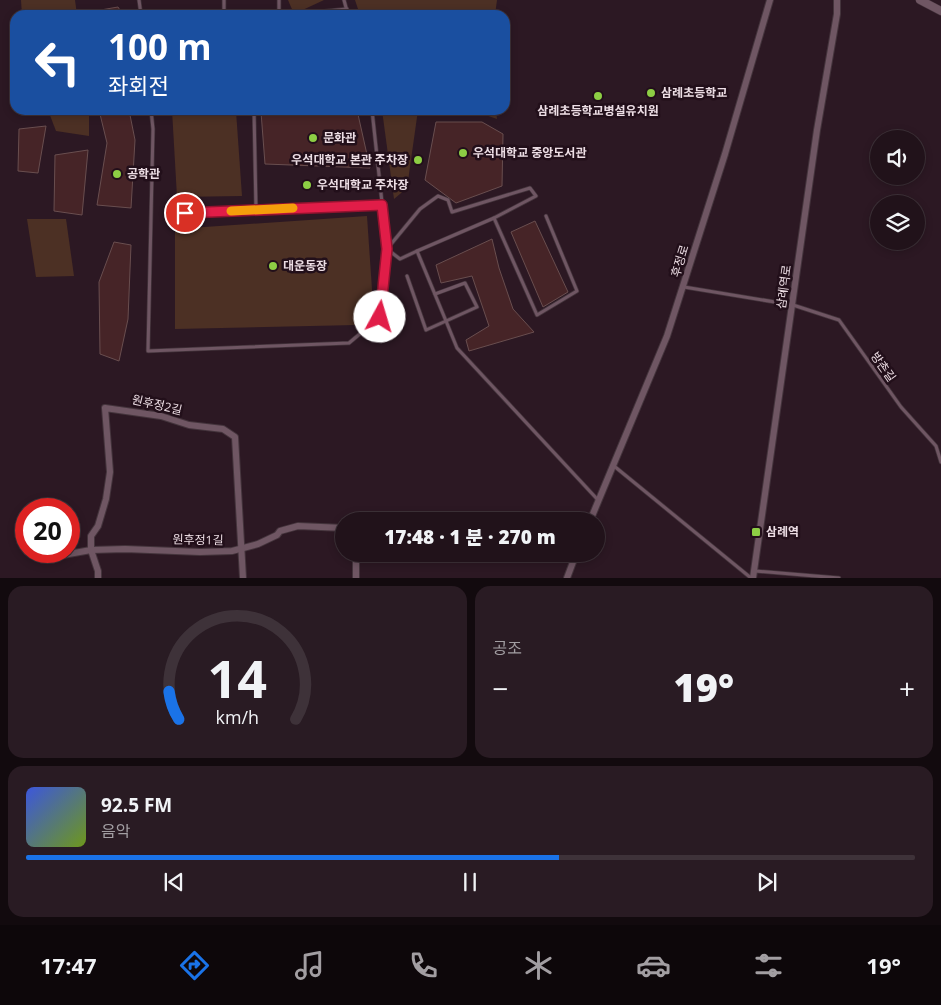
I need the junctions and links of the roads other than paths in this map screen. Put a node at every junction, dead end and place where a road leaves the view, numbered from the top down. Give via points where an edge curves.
1 (344, 0) edge
2 (770, 0) edge
3 (837, 0) edge
4 (920, 0) edge
5 (347, 9) joint
6 (337, 10) edge
7 (941, 11) edge
8 (152, 115) edge
9 (254, 115) edge
10 (373, 115) edge
11 (266, 209) dead end
12 (256, 210) dead end
13 (247, 211) dead end
14 (160, 214) dead end
15 (150, 215) junction
16 (546, 216) dead end
17 (494, 218) junction
18 (387, 249) junction
19 (417, 251) junction
20 (407, 276) dead end
21 (683, 287) junction
22 (435, 294) junction
23 (793, 305) junction
24 (446, 321) junction
25 (941, 443) edge
26 (936, 446) junction
27 (941, 462) edge
28 (613, 465) junction
29 (598, 500) junction
30 (593, 512) edge
31 (335, 528) edge
32 (242, 549) junction
33 (91, 550) junction
34 (80, 552) edge
35 (356, 562) edge
36 (573, 562) edge
37 (753, 575) edge
38 (98, 578) edge
39 (243, 578) edge
40 (356, 578) edge
41 (567, 578) edge
42 (839, 578) edge

1 - 5 lane
2 - 21 street, 후정로
3 - 23 street, 삼례역로
4 - 7 street
5 - 6 lane
8 - 15 lane
9 - 11 lane via 256,210
10 - 18 lane
12 - 13 lane
14 - 15 lane
15 - 18 lane via 148,351 349,343 380,317
16 - 17 lane via 578,291 537,315
17 - 18 lane via 536,196 530,188 452,212 448,200 438,196 420,208
17 - 19 lane
18 - 19 lane via 400,259
19 - 22 lane
20 - 24 lane via 426,330
21 - 23 lane, 방촌길
21 - 28 street, 후정로 via 667,336
22 - 24 lane
22 - 24 lane via 465,283 476,308
23 - 26 lane, 방촌길 via 839,320 901,407
23 - 37 street, 삼례역로
24 - 29 lane via 457,348
25 - 26 lane
26 - 27 lane, 방촌길
28 - 29 street, 후정로
28 - 37 lane
29 - 30 street, 후정로
31 - 32 street, 원후정1길 via 298,526
32 - 33 street, 원후정1길 via 200,552
32 - 33 street, 원후정2길 via 235,437 223,429 105,408 110,472 98,526 91,536
32 - 39 street, 원후정2길
33 - 34 street, 원후정1길
33 - 38 street
35 - 40 street
36 - 41 street
37 - 42 lane

